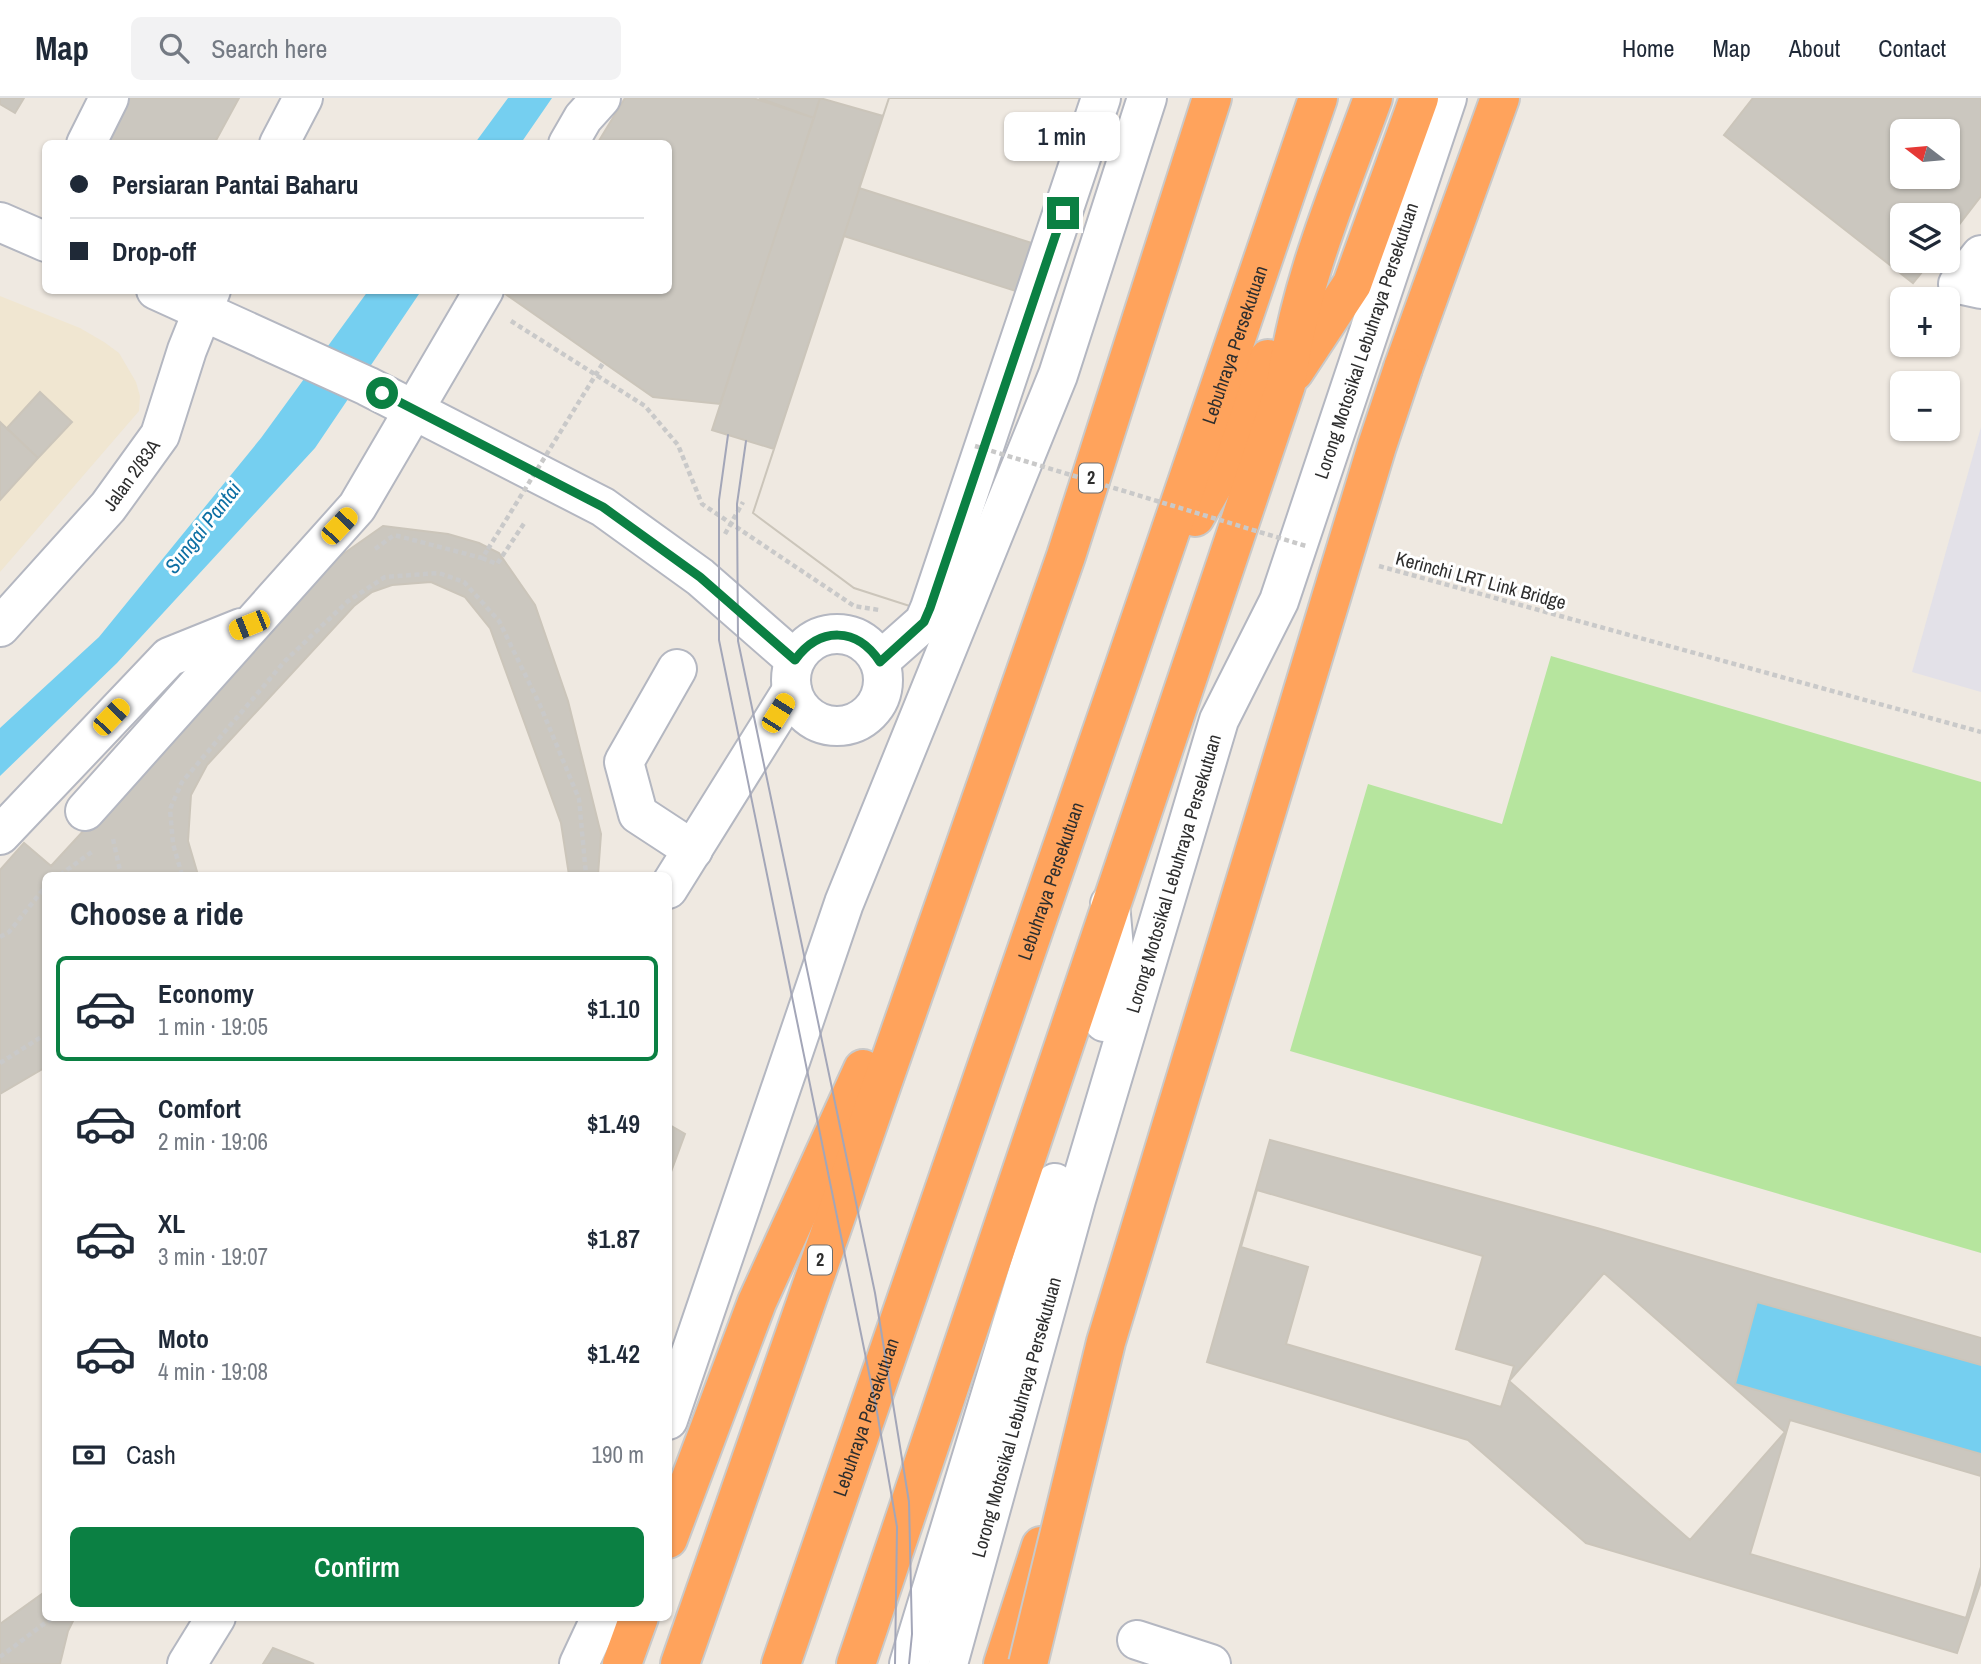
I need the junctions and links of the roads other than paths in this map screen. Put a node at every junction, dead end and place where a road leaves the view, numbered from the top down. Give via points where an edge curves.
1 (109, 98) edge
2 (303, 98) edge
3 (601, 98) edge
4 (1101, 98) edge
5 (1147, 98) edge
6 (1212, 98) edge
7 (1318, 98) edge
8 (1371, 98) edge
9 (1419, 98) edge
10 (1447, 98) edge
11 (1500, 98) edge
12 (88, 140) edge
13 (281, 140) edge
14 (570, 140) edge
15 (1981, 255) edge
16 (1981, 289) edge
17 (175, 294) edge
18 (207, 301) edge
19 (495, 304) edge
20 (1286, 385) junction
21 (413, 409) junction
22 (1152, 591) junction
23 (249, 625) junction
24 (0, 627) edge
25 (880, 662) junction
26 (677, 669) dead end
27 (794, 675) junction
28 (85, 811) dead end
29 (0, 835) edge
30 (693, 850) junction
31 (961, 855) junction
32 (672, 883) edge
33 (1110, 904) junction
34 (740, 1210) junction
35 (757, 1302) junction
36 (1065, 1342) dead end
37 (1106, 1342) junction
38 (672, 1408) edge
39 (672, 1528) edge
40 (816, 1561) junction
41 (214, 1621) edge
42 (599, 1621) edge
43 (638, 1621) edge
44 (1137, 1640) dead end
45 (187, 1664) edge
46 (579, 1664) edge
47 (622, 1664) edge
48 (680, 1664) edge
49 (781, 1664) edge
50 (788, 1664) edge
51 (856, 1664) edge
52 (909, 1664) edge
53 (948, 1664) edge
54 (972, 1664) edge
55 (1003, 1664) edge
56 (1028, 1664) edge
57 (1211, 1664) edge

1 - 12 street
2 - 13 street
3 - 14 street
4 - 25 street via 1038,273 930,608 924,622
5 - 34 street via 1058,375 844,902
6 - 31 highway, 2 via 1066,556
7 - 22 highway, Lebuhraya Persekutuan
8 - 20 highway via 1317,254 1291,343
8 - 22 highway via 1232,452
9 - 20 highway via 1352,284
10 - 53 street, Lorong Motosikal Lebuhraya Persekutuan via 1279,601 1219,720 1076,1200
11 - 37 highway, bridge via 1377,446
15 - 16 street via 1958,284
17 - 18 street
18 - 21 street via 255,334
18 - 24 street, Jalan 2/83A via 160,435 108,507
19 - 21 street
20 - 33 highway
21 - 23 street via 357,507
21 - 27 street via 603,507 700,577
22 - 40 highway, Lebuhraya Persekutuan
23 - 28 street
23 - 29 street via 169,657
25 - 27 street via 860,640 831,634 804,648
25 - 27 street via 884,677 876,706 851,725 836,727 814,720 798,705
26 - 30 street via 624,762 638,814
27 - 30 street
30 - 32 street
31 - 35 highway
31 - 48 highway, 2
33 - 51 highway
33 - 52 street via 1116,981
34 - 35 street
34 - 38 street
35 - 39 highway
36 - 54 street
37 - 55 highway, bridge
37 - 56 highway, bridge
40 - 49 highway, Lebuhraya Persekutuan
40 - 50 highway
41 - 45 street
42 - 46 street
43 - 47 highway
44 - 57 street

